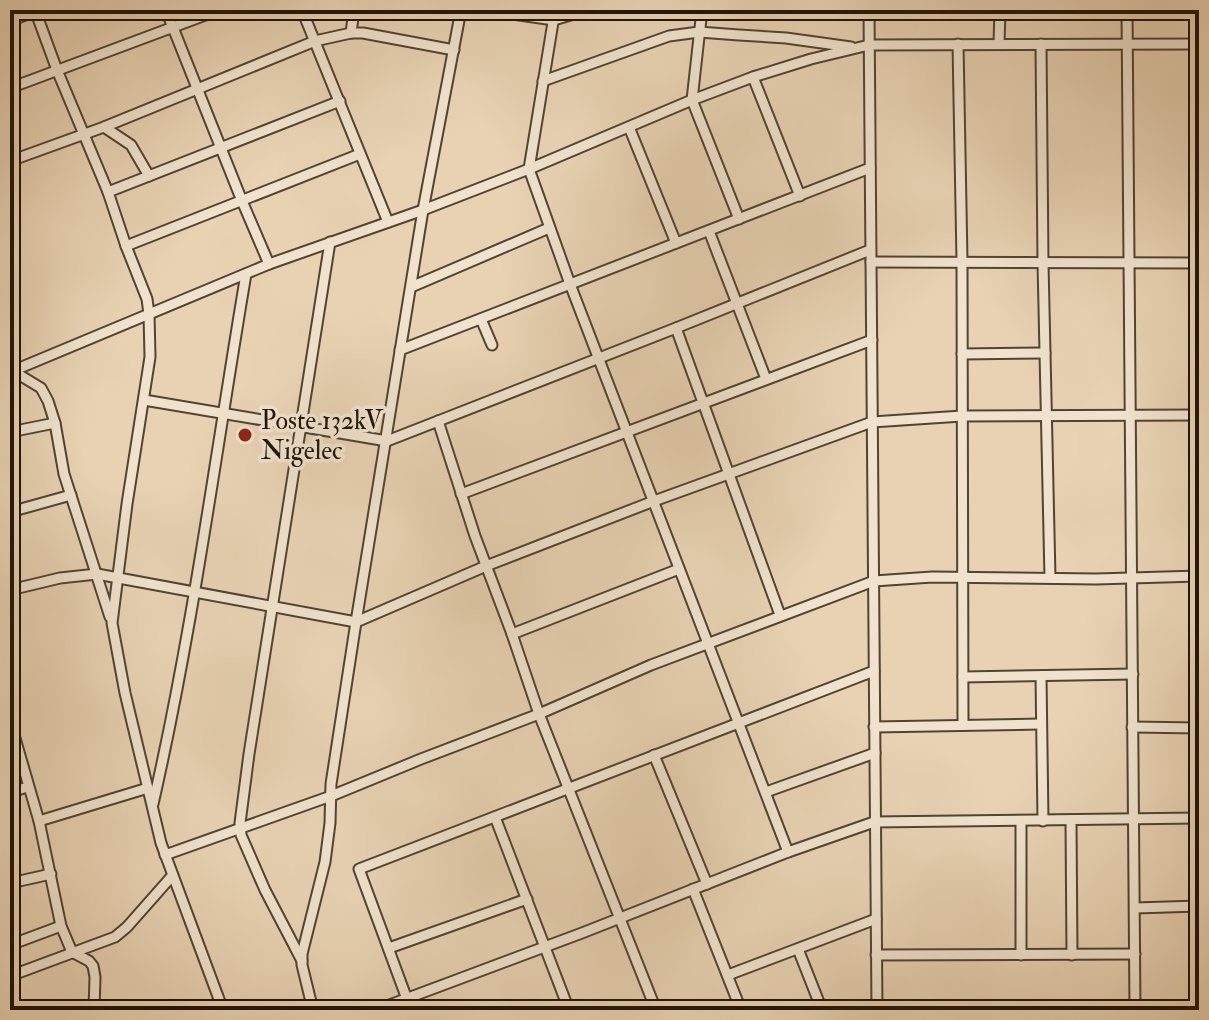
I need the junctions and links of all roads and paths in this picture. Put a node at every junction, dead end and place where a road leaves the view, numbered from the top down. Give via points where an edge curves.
1 (166, 10) edge
2 (219, 10) edge
3 (302, 10) edge
4 (354, 10) edge
5 (461, 10) edge
6 (485, 10) edge
7 (587, 10) edge
8 (702, 10) edge
9 (869, 10) edge
10 (1000, 10) edge
11 (1127, 10) edge
12 (35, 11) edge
13 (554, 15) edge
14 (10, 21) edge
15 (174, 27) junction
16 (699, 32) junction
17 (351, 33) junction
18 (315, 41) junction
19 (1127, 43) junction
20 (958, 44) junction
21 (999, 44) junction
22 (1041, 44) junction
23 (1199, 44) edge
24 (869, 45) junction
25 (855, 48) junction
26 (454, 50) junction
27 (57, 70) junction
28 (753, 77) junction
29 (543, 81) junction
30 (10, 88) edge
31 (198, 88) junction
32 (692, 100) junction
33 (340, 101) junction
34 (104, 127) junction
35 (629, 127) junction
36 (83, 134) junction
37 (222, 149) junction
38 (360, 154) junction
39 (10, 161) edge
40 (870, 168) junction
41 (529, 169) junction
42 (149, 176) junction
43 (108, 192) junction
44 (800, 196) junction
45 (242, 201) junction
46 (423, 210) junction
47 (739, 219) junction
48 (388, 222) junction
49 (549, 228) junction
50 (709, 231) junction
51 (330, 242) junction
52 (676, 243) junction
53 (126, 246) junction
54 (870, 250) junction
55 (962, 261) junction
56 (871, 262) junction
57 (1043, 263) junction
58 (1129, 263) junction
59 (1199, 263) edge
60 (269, 264) junction
61 (246, 274) junction
62 (570, 284) junction
63 (411, 287) junction
64 (737, 304) junction
65 (149, 314) junction
66 (481, 319) junction
67 (676, 328) junction
68 (872, 340) junction
69 (492, 345) dead end
70 (400, 350) junction
71 (1045, 353) junction
72 (962, 354) junction
73 (598, 358) junction
74 (12, 372) edge
75 (766, 379) junction
76 (144, 400) junction
77 (703, 403) junction
78 (225, 413) junction
79 (1199, 415) edge
80 (962, 416) junction
81 (1046, 416) junction
82 (1131, 416) junction
83 (438, 421) junction
84 (872, 422) junction
85 (55, 423) junction
86 (302, 427) junction
87 (10, 432) edge
88 (627, 432) junction
89 (387, 441) junction
90 (729, 474) junction
91 (461, 494) junction
92 (71, 495) junction
93 (654, 501) junction
94 (10, 512) edge
95 (486, 566) junction
96 (679, 569) junction
97 (97, 574) junction
98 (1199, 576) edge
99 (1132, 577) junction
100 (117, 578) junction
101 (962, 578) junction
102 (1050, 578) junction
103 (874, 581) junction
104 (10, 590) edge
105 (195, 593) junction
106 (273, 607) junction
107 (780, 615) junction
108 (356, 622) junction
109 (112, 623) junction
110 (512, 634) junction
111 (707, 644) junction
112 (874, 671) junction
113 (1133, 674) junction
114 (1041, 676) junction
115 (963, 677) junction
116 (539, 714) junction
117 (10, 721) edge
118 (739, 722) junction
119 (1041, 724) junction
120 (963, 725) junction
121 (874, 727) junction
122 (1132, 727) junction
123 (1199, 728) edge
124 (875, 753) junction
125 (654, 755) junction
126 (28, 787) junction
127 (148, 788) junction
128 (567, 788) junction
129 (10, 792) edge
130 (766, 792) junction
131 (331, 796) junction
132 (152, 808) junction
133 (495, 817) junction
134 (1199, 818) edge
135 (1133, 819) junction
136 (1071, 820) junction
137 (39, 821) junction
138 (1021, 821) junction
139 (1043, 821) junction
140 (874, 822) junction
141 (240, 829) junction
142 (788, 852) junction
143 (165, 855) junction
144 (10, 864) edge
145 (51, 874) junction
146 (172, 876) junction
147 (12, 884) edge
148 (707, 884) junction
149 (693, 889) junction
150 (527, 899) junction
151 (1199, 906) edge
152 (1135, 908) junction
153 (620, 918) junction
154 (876, 919) junction
155 (61, 926) junction
156 (10, 945) edge
157 (545, 947) junction
158 (389, 948) junction
159 (798, 949) junction
160 (72, 952) junction
161 (1135, 954) junction
162 (876, 955) junction
163 (1021, 955) junction
164 (1072, 955) junction
165 (302, 961) junction
166 (728, 975) junction
167 (10, 976) edge
168 (407, 998) junction
169 (94, 1010) edge
170 (223, 1010) edge
171 (313, 1010) edge
172 (376, 1010) edge
173 (411, 1010) edge
174 (569, 1010) edge
175 (656, 1010) edge
176 (741, 1010) edge
177 (822, 1010) edge
178 (877, 1010) edge
179 (1135, 1010) edge

1 - 15 street
2 - 15 street
3 - 18 street
4 - 17 street
5 - 26 street
6 - 13 street
7 - 13 street
8 - 16 street
9 - 24 street
10 - 21 street
11 - 19 street
12 - 14 street
12 - 27 street
13 - 29 street
15 - 27 street
15 - 31 street
16 - 25 street
16 - 29 street via 669,36
16 - 32 street
17 - 18 street
17 - 26 street
18 - 31 street
18 - 33 street
19 - 22 street
19 - 23 street
19 - 58 street
20 - 21 street
20 - 24 street
20 - 55 street
21 - 22 street
22 - 57 street
24 - 25 street
24 - 40 street
25 - 28 street
26 - 46 street
27 - 30 street
27 - 36 street
28 - 32 street
28 - 44 street
29 - 41 street
31 - 34 street
31 - 37 street
32 - 35 street
32 - 47 street
33 - 37 street
33 - 38 street
34 - 36 street
34 - 42 street via 131,145
35 - 41 street
35 - 52 street
36 - 39 street
36 - 43 street
37 - 42 street
37 - 45 street
38 - 45 street
38 - 48 street
40 - 44 street
40 - 54 street
41 - 46 street
41 - 49 street
42 - 43 street
43 - 53 street
44 - 47 street
45 - 53 street
45 - 60 street
46 - 48 street
46 - 63 street
47 - 50 street
48 - 51 street
49 - 62 street
49 - 63 street
50 - 52 street
50 - 64 street
51 - 60 street
51 - 86 street
52 - 62 street
53 - 65 street
54 - 56 street
54 - 64 street
55 - 56 street
55 - 57 street
55 - 72 street
56 - 68 street
57 - 58 street
57 - 71 street
58 - 59 street
58 - 82 street
60 - 61 street
61 - 65 street
61 - 78 street
62 - 66 street
62 - 73 street
63 - 70 street
64 - 67 street
64 - 75 street
65 - 74 street
65 - 76 street
66 - 69 street
66 - 70 street
67 - 73 street
67 - 77 street
68 - 75 street
68 - 84 street
70 - 89 street
71 - 72 street
71 - 81 street
72 - 80 street
73 - 83 street
73 - 88 street
74 - 85 street via 41,388
75 - 77 street
76 - 78 street
76 - 100 street
77 - 88 street
77 - 90 street
78 - 86 street
78 - 105 street
79 - 82 street
80 - 81 street
80 - 84 street
80 - 101 street
81 - 82 street
81 - 102 street
82 - 99 street
83 - 89 street
83 - 91 street
84 - 90 street
84 - 103 street
85 - 87 street
85 - 92 street
86 - 89 street
86 - 106 street
88 - 91 street
88 - 93 street
89 - 108 street
90 - 93 street
90 - 107 street
91 - 95 street
92 - 94 street
92 - 97 street
93 - 95 street
93 - 96 street
95 - 108 street
95 - 110 street
96 - 110 street
96 - 111 street
97 - 100 street
97 - 104 street
97 - 109 street
98 - 99 street
99 - 102 street
99 - 113 street
100 - 105 street
100 - 109 street
101 - 102 street
101 - 103 street
101 - 115 street
103 - 107 street
103 - 112 street
105 - 106 street
105 - 132 street
106 - 108 street
106 - 141 street
107 - 111 street
108 - 131 street
109 - 127 street
110 - 116 street
111 - 116 street
111 - 118 street
112 - 118 street
112 - 121 street
113 - 114 street
113 - 122 street
114 - 115 street
114 - 119 street
115 - 120 street
116 - 128 street
116 - 131 street
117 - 126 street
118 - 125 street
118 - 130 street
119 - 120 street
119 - 139 street
120 - 121 street
121 - 124 street
122 - 123 street
122 - 135 street
124 - 130 street
124 - 140 street
125 - 128 street
125 - 148 street
126 - 129 street
126 - 137 street
127 - 132 street
127 - 137 street
128 - 133 street
128 - 153 street
130 - 142 street
131 - 141 street
131 - 165 street via 325,862
132 - 143 street
133 - 150 street
133 - 158 street via 359,869
134 - 135 street
135 - 136 street
135 - 152 street
136 - 139 street
136 - 164 street
137 - 145 street
138 - 139 street
138 - 140 street
138 - 163 street
140 - 142 street
140 - 154 street
141 - 143 street
141 - 165 street
142 - 148 street
143 - 146 street
144 - 147 street
145 - 147 street
145 - 155 street
146 - 160 street via 115,937
146 - 170 street
148 - 149 street
149 - 153 street
149 - 166 street
150 - 157 street
150 - 158 street
151 - 152 street
152 - 161 street
153 - 157 street
153 - 175 street
154 - 159 street
154 - 162 street
155 - 156 street
155 - 160 street
157 - 168 street
157 - 174 street
158 - 168 street
159 - 166 street
159 - 177 street
160 - 167 street
160 - 169 street via 93,966
161 - 164 street
161 - 179 street
162 - 163 street
162 - 178 street
163 - 164 street
165 - 171 street
166 - 176 street
168 - 172 street
168 - 173 street

